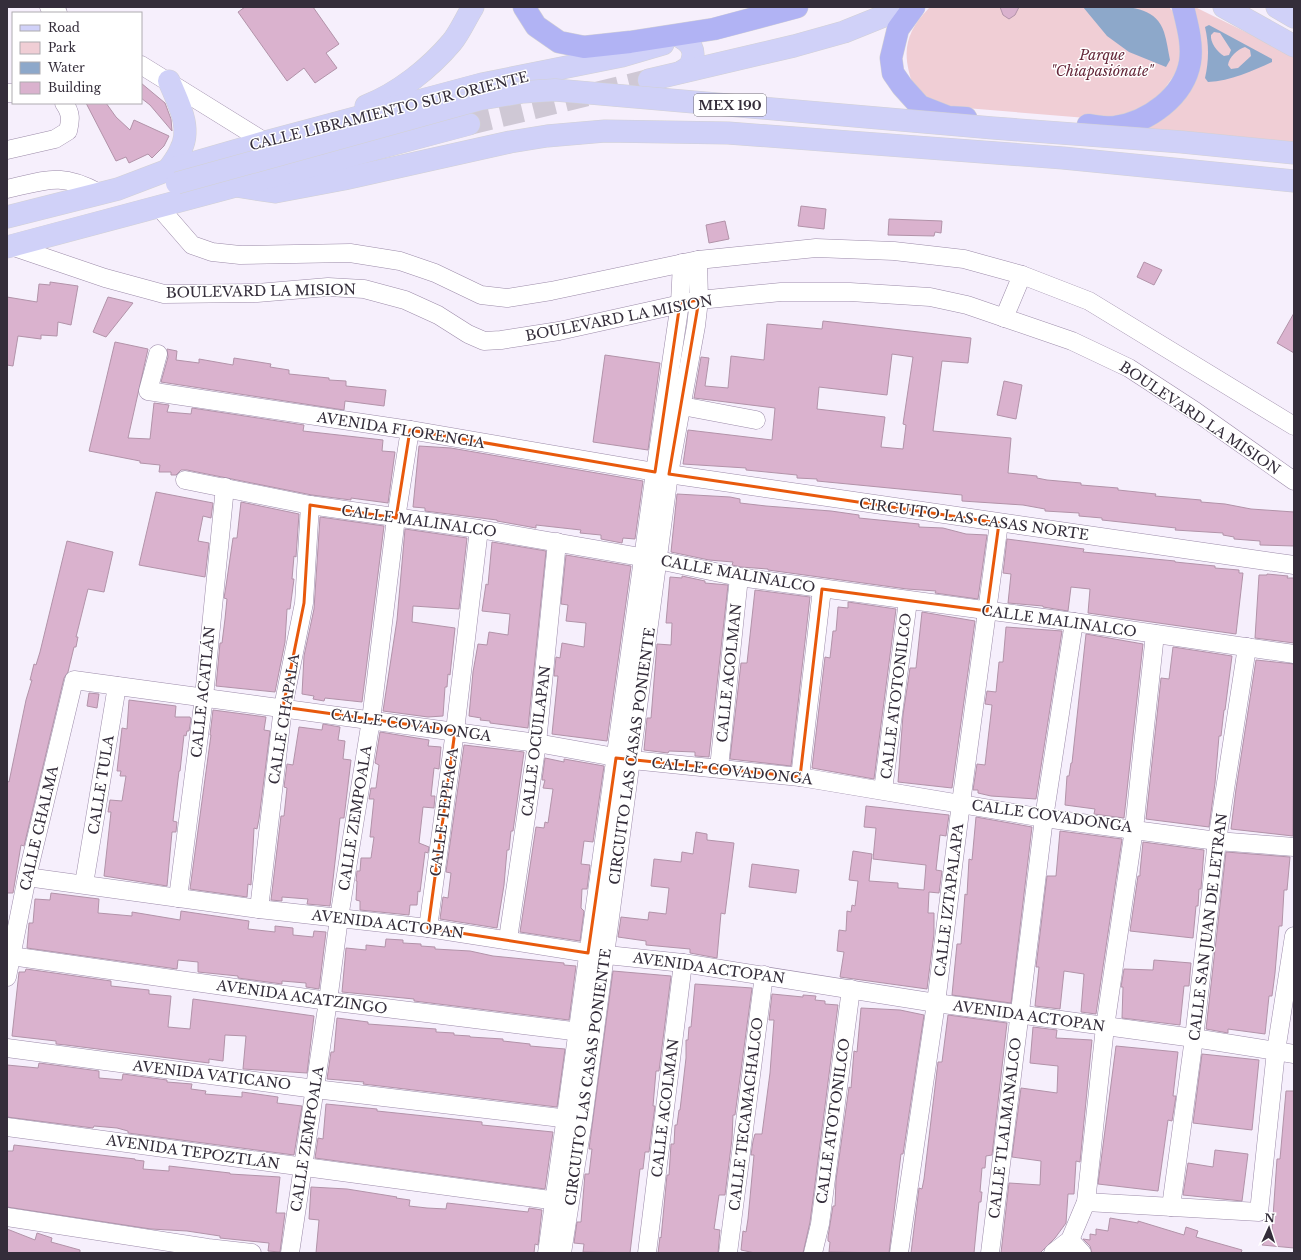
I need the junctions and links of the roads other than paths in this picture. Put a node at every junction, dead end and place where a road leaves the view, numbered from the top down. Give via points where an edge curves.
1 (473, 7) edge
2 (524, 7) edge
3 (797, 7) edge
4 (906, 7) edge
5 (914, 7) edge
6 (1183, 7) edge
7 (1224, 7) edge
8 (1277, 7) edge
9 (1294, 17) edge
10 (714, 29) junction
11 (682, 38) junction
12 (1294, 46) edge
13 (142, 66) edge
14 (681, 72) junction
15 (649, 80) tunnel mouth
16 (169, 82) junction
17 (65, 104) edge
18 (468, 124) tunnel mouth
19 (303, 132) junction
20 (265, 142) junction
21 (7, 150) edge
22 (1294, 153) edge
23 (172, 176) junction
24 (1294, 182) edge
25 (9, 183) edge
26 (236, 186) junction
27 (109, 191) junction
28 (159, 207) junction
29 (7, 217) edge
30 (9, 247) edge
31 (690, 261) junction
32 (1022, 275) junction
33 (699, 300) junction
34 (680, 303) junction
35 (1004, 318) junction
36 (158, 354) dead end
37 (682, 406) junction
38 (756, 420) dead end
39 (1294, 426) edge
40 (410, 430) junction
41 (662, 473) junction
42 (185, 480) dead end
43 (1294, 481) edge
44 (225, 487) junction
45 (310, 506) junction
46 (396, 518) junction
47 (999, 523) junction
48 (479, 529) junction
49 (557, 542) junction
50 (650, 559) junction
51 (1294, 565) edge
52 (739, 577) junction
53 (822, 589) junction
54 (908, 601) junction
55 (987, 611) junction
56 (1074, 622) junction
57 (1155, 634) junction
58 (1247, 647) junction
59 (1294, 654) edge
60 (74, 680) joint
61 (117, 686) junction
62 (204, 697) junction
63 (283, 707) junction
64 (371, 720) junction
65 (455, 731) junction
66 (537, 743) junction
67 (624, 759) junction
68 (719, 768) junction
69 (800, 777) junction
70 (883, 790) junction
71 (961, 803) junction
72 (1044, 818) junction
73 (1134, 829) junction
74 (1217, 841) junction
75 (1294, 847) edge
76 (27, 877) junction
77 (84, 884) junction
78 (178, 898) junction
79 (259, 909) junction
80 (339, 918) junction
81 (428, 928) junction
82 (1294, 936) edge
83 (508, 939) junction
84 (597, 953) junction
85 (11, 956) junction
86 (683, 963) junction
87 (764, 975) junction
88 (7, 977) edge
89 (851, 989) junction
90 (328, 1001) junction
91 (936, 1003) junction
92 (1020, 1014) junction
93 (1105, 1027) junction
94 (586, 1033) junction
95 (1194, 1038) junction
96 (7, 1048) edge
97 (1276, 1051) junction
98 (1294, 1054) edge
99 (315, 1088) junction
100 (575, 1119) junction
101 (7, 1127) edge
102 (304, 1168) junction
103 (562, 1202) junction
104 (1086, 1202) junction
105 (1171, 1207) junction
106 (7, 1217) edge
107 (1076, 1247) edge
108 (207, 1251) edge
109 (252, 1253) edge
110 (290, 1253) edge
111 (546, 1253) edge
112 (562, 1253) edge
113 (647, 1253) edge
114 (728, 1253) edge
115 (813, 1253) edge
116 (898, 1253) edge
117 (990, 1253) edge
118 (1053, 1253) edge

1 - 19 main road via 453,41 420,74 380,101
2 - 10 highway via 536,26 559,42 584,47
3 - 10 highway, CALLE LIBRAMIENTO SUR ORIENTE
4 - 14 main road via 837,34
5 - 6 highway via 898,29 891,58 893,73 920,106 948,116 1114,127 1143,120 1165,105 1183,82 1190,62 1190,39
7 - 12 main road
8 - 9 main road
10 - 11 main road, CALLE LIBRAMIENTO SUR ORIENTE
11 - 14 main road via 691,46 693,54 689,67
11 - 19 main road, CALLE LIBRAMIENTO SUR ORIENTE via 622,56 482,84
13 - 16 street
14 - 15 main road
16 - 20 street
16 - 23 main road via 184,117 185,133
17 - 21 street via 71,118 68,131 55,139
18 - 26 main road
19 - 20 main road, CALLE LIBRAMIENTO SUR ORIENTE
20 - 23 main road, CALLE LIBRAMIENTO SUR ORIENTE
22 - 23 main road, MEX 190, bridge via 555,90 481,99
23 - 27 main road
24 - 26 main road via 1063,158 728,133 605,131 510,142 275,192
25 - 27 street via 52,178
26 - 28 main road
27 - 29 main road
28 - 30 main road
28 - 31 street via 192,245 212,252 240,255 350,253 400,261 435,273 481,295 507,298 552,291
30 - 34 street, BOULEVARD LA MISION via 164,294 257,293 328,287 364,289 405,300 484,341 559,331
31 - 32 street via 816,248 894,251 964,260
31 - 33 street, CIRCUITO LAS CASAS PONIENTE
31 - 34 street, CIRCUITO LAS CASAS PONIENTE
32 - 35 street
32 - 39 street via 1089,301
33 - 34 street, BOULEVARD LA MISION
33 - 35 street, BOULEVARD LA MISION via 781,292 850,292 930,297 967,305
33 - 37 street, CIRCUITO LAS CASAS PONIENTE
34 - 41 street, CIRCUITO LAS CASAS PONIENTE
35 - 43 street, BOULEVARD LA MISION via 1072,341 1128,368 1195,411
36 - 40 street, AVENIDA FLORENCIA via 148,391
37 - 38 street
37 - 41 street, CIRCUITO LAS CASAS PONIENTE
40 - 41 street, AVENIDA FLORENCIA
40 - 46 street, CALLE ZEMPOALA
41 - 47 street, CIRCUITO LAS CASAS NORTE
41 - 50 street, CIRCUITO LAS CASAS PONIENTE
42 - 44 street, CALLE MALINALCO
44 - 45 street, CALLE MALINALCO
44 - 62 street, CALLE ACATLÁN
45 - 46 street, CALLE MALINALCO
45 - 63 street, CALLE CHAPALA via 304,602
46 - 48 street, CALLE MALINALCO
46 - 64 street, CALLE ZEMPOALA
47 - 51 street, CIRCUITO LAS CASAS NORTE
47 - 55 street, CALLE IZTAPALAPA
48 - 49 street, CALLE MALINALCO
48 - 65 street, CALLE TEPEACA
49 - 50 street, CALLE MALINALCO
49 - 66 street, CALLE OCUILAPAN
50 - 52 street, CALLE MALINALCO
50 - 67 street, CIRCUITO LAS CASAS PONIENTE
52 - 53 street, CALLE MALINALCO
52 - 68 street, CALLE ACOLMAN
53 - 54 street, CALLE MALINALCO
53 - 69 street
54 - 55 street, CALLE MALINALCO
54 - 70 street, CALLE ATOTONILCO
55 - 56 street, CALLE MALINALCO
55 - 71 street, CALLE IZTAPALAPA
56 - 57 street, CALLE MALINALCO
56 - 72 street, CALLE TLALMANALCO
57 - 58 street, CALLE MALINALCO
57 - 73 street
58 - 59 street, CALLE MALINALCO
58 - 74 street, CALLE SAN JUAN DE LETRAN
60 - 61 street, CALLE COVADONGA
60 - 76 street, CALLE CHALMA
61 - 62 street, CALLE COVADONGA
61 - 77 street, CALLE TULA
62 - 63 street, CALLE COVADONGA
62 - 78 street, CALLE ACATLÁN
63 - 64 street, CALLE COVADONGA
63 - 79 street, CALLE CHAPALA
64 - 65 street, CALLE COVADONGA
64 - 80 street, CALLE ZEMPOALA
65 - 66 street, CALLE COVADONGA
65 - 81 street, CALLE TEPEACA
66 - 67 street, CALLE COVADONGA
66 - 83 street, CALLE OCUILAPAN
67 - 68 street, CALLE COVADONGA
67 - 84 street, CIRCUITO LAS CASAS PONIENTE
68 - 69 street, CALLE COVADONGA
69 - 70 street, CALLE COVADONGA
70 - 71 street, CALLE COVADONGA
71 - 72 street, CALLE COVADONGA
71 - 91 street, CALLE IZTAPALAPA
72 - 73 street, CALLE COVADONGA
72 - 92 street, CALLE TLALMANALCO
73 - 74 street, CALLE COVADONGA
73 - 93 street
74 - 75 street, CALLE COVADONGA
74 - 95 street, CALLE SAN JUAN DE LETRAN
76 - 77 street, AVENIDA ACTOPAN
76 - 85 street, CALLE CHALMA
77 - 78 street, AVENIDA ACTOPAN
78 - 79 street, AVENIDA ACTOPAN
79 - 80 street, AVENIDA ACTOPAN
80 - 81 street, AVENIDA ACTOPAN
80 - 90 street, CALLE ZEMPOALA
81 - 83 street, AVENIDA ACTOPAN
82 - 97 street
83 - 84 street, AVENIDA ACTOPAN
84 - 86 street, AVENIDA ACTOPAN
84 - 94 street, CIRCUITO LAS CASAS PONIENTE
85 - 88 street, CALLE CHALMA
85 - 90 street, AVENIDA ACATZINGO
86 - 87 street, AVENIDA ACTOPAN
86 - 113 street, CALLE ACOLMAN
87 - 89 street, AVENIDA ACTOPAN
87 - 114 street, CALLE TECAMACHALCO
89 - 91 street, AVENIDA ACTOPAN
89 - 115 street, CALLE ATOTONILCO via 820,1224
90 - 94 street, AVENIDA ACATZINGO
90 - 99 street, CALLE ZEMPOALA
91 - 92 street, AVENIDA ACTOPAN
91 - 116 street, CALLE IZTAPALAPA
92 - 93 street, AVENIDA ACTOPAN
92 - 117 street, CALLE TLALMANALCO
93 - 95 street, AVENIDA ACTOPAN
93 - 104 street
94 - 100 street, CIRCUITO LAS CASAS PONIENTE
95 - 97 street, AVENIDA ACTOPAN
95 - 105 street, CALLE SAN JUAN DE LETRAN
96 - 99 street, AVENIDA VATICANO
97 - 98 street, AVENIDA ACTOPAN
97 - 105 street via 1259,1212
99 - 100 street, AVENIDA VATICANO
99 - 102 street, CALLE ZEMPOALA
100 - 103 street, CIRCUITO LAS CASAS PONIENTE
101 - 102 street, AVENIDA TEPOZTLÁN
102 - 103 street, AVENIDA TEPOZTLÁN
102 - 110 street, CALLE ZEMPOALA
103 - 111 street, CIRCUITO LAS CASAS PONIENTE
103 - 112 street, CIRCUITO LAS CASAS PONIENTE
104 - 105 street
104 - 107 street
106 - 108 street
107 - 118 street
108 - 109 street

